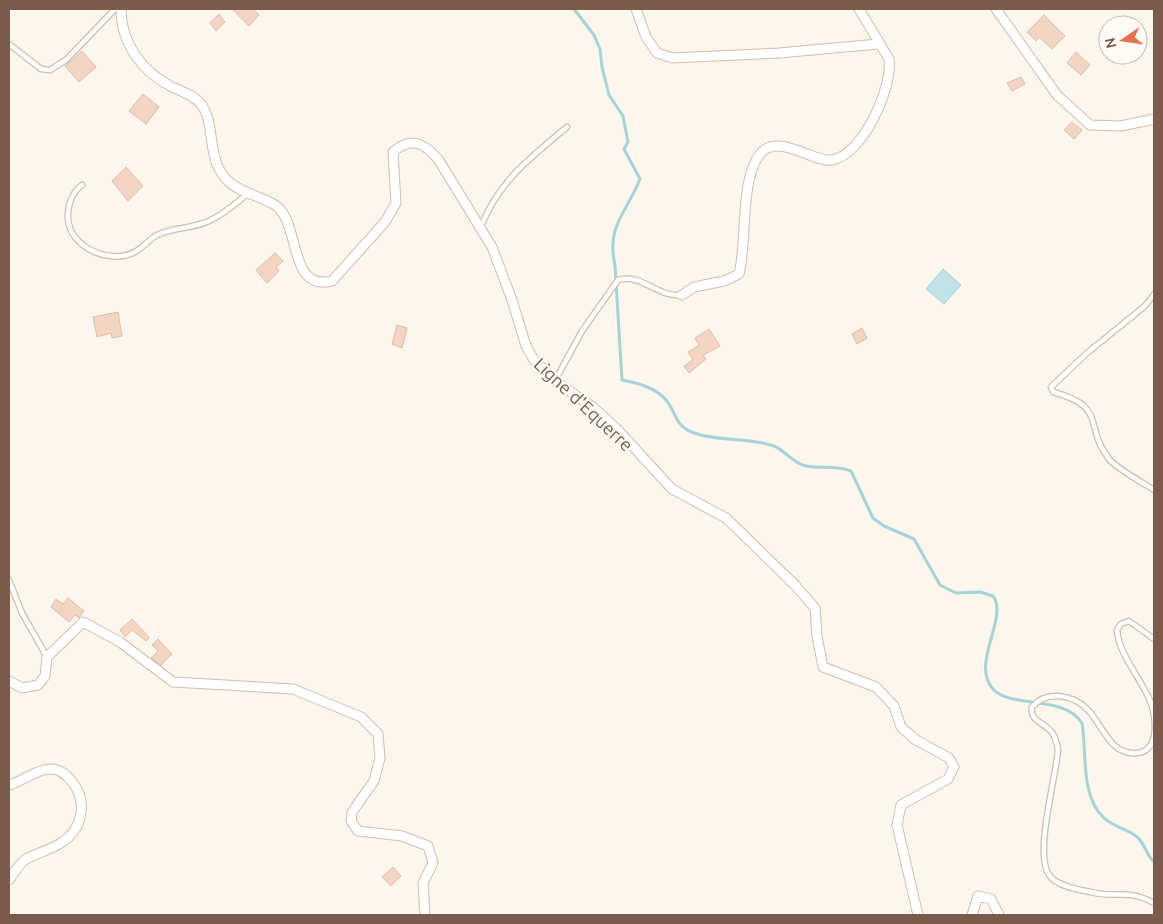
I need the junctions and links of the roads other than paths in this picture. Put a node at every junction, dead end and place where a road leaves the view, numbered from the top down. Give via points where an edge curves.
1 (115, 9) edge
2 (121, 9) edge
3 (636, 9) edge
4 (859, 9) edge
5 (996, 9) edge
6 (9, 44) edge
7 (878, 44) junction
8 (1154, 119) edge
9 (567, 127) dead end
10 (82, 185) dead end
11 (250, 193) junction
12 (480, 228) junction
13 (1154, 294) edge
14 (682, 295) joint
15 (555, 382) junction
16 (1154, 490) edge
17 (9, 580) edge
18 (1154, 639) edge
19 (47, 657) junction
20 (9, 681) edge
21 (9, 785) edge
22 (9, 880) edge
23 (1154, 902) edge
24 (425, 915) edge
25 (918, 915) edge
26 (972, 915) edge
27 (999, 915) edge

1 - 6 lane via 66,60 50,70 42,69
2 - 11 street, Ligne d'Equerre via 121,22 131,51 158,80 200,102 205,110 219,171 229,183
3 - 7 street via 646,37 657,53 672,58
4 - 7 street
5 - 8 street via 1057,95 1090,125 1121,126
7 - 14 street via 889,59 890,68 885,93 864,133 850,150 832,160 784,147 764,150 755,161 749,184 739,274
9 - 12 lane via 524,163 496,195
10 - 11 lane via 72,198 68,222 76,238 96,253 108,256 131,254 157,236 208,222
11 - 12 street, Ligne d'Equerre via 277,206 288,223 296,255 310,279 322,284 332,281 389,216 396,203 393,152 402,145 416,143 427,147
12 - 15 street, Ligne d'Equerre via 492,247 526,346 534,360
13 - 16 lane via 1145,306 1051,387 1053,392 1074,398 1084,406 1094,419 1099,445 1111,461
14 - 15 lane via 665,294 634,278 618,280 582,331
15 - 25 street, Ligne d'Equerre via 594,408 617,429 672,489 726,518 795,585 815,608 823,667 876,686 894,706 901,727 916,740 949,758 954,767 948,779 901,806 897,825
17 - 19 lane via 22,613
18 - 23 lane via 1129,621 1117,630 1120,643 1151,703 1154,731 1151,747 1146,751 1137,753 1118,749 1088,709 1062,696 1044,697 1032,707 1031,712 1033,718 1053,734 1058,750 1044,857 1050,876 1056,881 1094,893 1130,893
19 - 20 street via 45,676 38,686 22,688
19 - 24 street via 83,622 120,642 173,682 292,689 361,717 378,734 380,758 374,781 352,812 351,821 358,831 402,836 428,846 433,863 423,883
21 - 22 street via 34,772 50,769 64,774 73,783 82,805 77,828 62,842 24,860
26 - 27 street via 978,896 991,898

